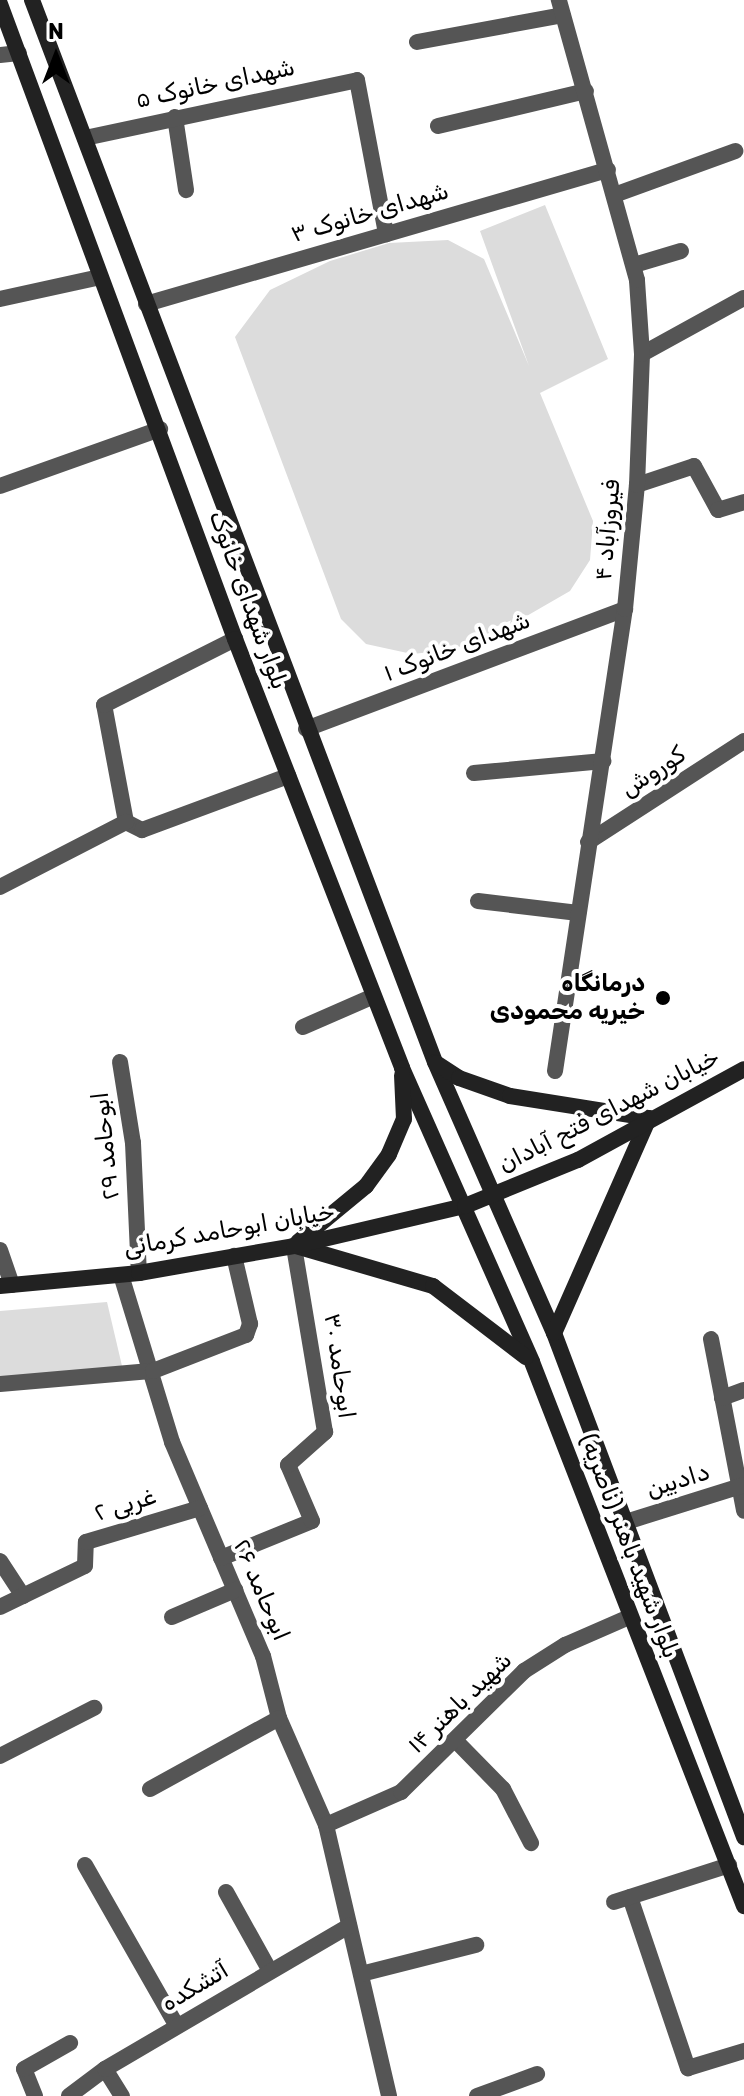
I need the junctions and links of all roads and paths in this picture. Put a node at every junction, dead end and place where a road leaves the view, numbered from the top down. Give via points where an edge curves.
1 (32, 0) edge
2 (0, 4) edge
3 (561, 7) edge
4 (417, 42) dead end
5 (19, 53) junction
6 (0, 55) edge
7 (586, 91) junction
8 (175, 117) junction
9 (438, 126) dead end
10 (85, 138) junction
11 (735, 151) dead end
12 (608, 170) junction
13 (186, 190) dead end
14 (617, 194) junction
15 (386, 234) junction
16 (681, 251) dead end
17 (634, 265) junction
18 (100, 277) junction
19 (744, 298) edge
20 (0, 299) edge
21 (146, 304) junction
22 (642, 354) junction
23 (160, 429) junction
24 (637, 485) junction
25 (0, 486) edge
26 (744, 502) edge
27 (625, 609) junction
28 (235, 639) junction
29 (306, 729) junction
30 (744, 741) edge
31 (603, 761) junction
32 (474, 773) dead end
33 (288, 776) junction
34 (126, 822) junction
35 (588, 842) junction
36 (0, 887) edge
37 (478, 901) dead end
38 (578, 913) junction
39 (374, 996) junction
40 (303, 1027) dead end
41 (120, 1062) dead end
42 (435, 1062) junction
43 (402, 1068) junction
44 (744, 1069) edge
45 (555, 1071) dead end
46 (649, 1118) junction
47 (496, 1196) junction
48 (465, 1206) junction
49 (294, 1246) junction
50 (0, 1250) edge
51 (234, 1256) junction
52 (139, 1273) junction
53 (121, 1275) junction
54 (6, 1285) edge
55 (554, 1333) junction
56 (711, 1339) dead end
57 (532, 1362) junction
58 (153, 1371) junction
59 (0, 1384) edge
60 (744, 1390) edge
61 (722, 1398) junction
62 (741, 1486) edge
63 (200, 1508) junction
64 (744, 1511) edge
65 (626, 1522) junction
66 (221, 1558) junction
67 (0, 1561) edge
68 (235, 1590) junction
69 (23, 1596) junction
70 (0, 1607) edge
71 (172, 1617) dead end
72 (629, 1617) junction
73 (94, 1708) dead end
74 (279, 1718) junction
75 (455, 1740) junction
76 (0, 1756) edge
77 (150, 1789) dead end
78 (326, 1825) junction
79 (744, 1837) edge
80 (531, 1843) dead end
81 (85, 1865) dead end
82 (729, 1865) junction
83 (226, 1892) dead end
84 (630, 1897) junction
85 (614, 1902) dead end
86 (744, 1906) edge
87 (349, 1926) junction
88 (476, 1945) dead end
89 (270, 1971) junction
90 (361, 1974) junction
91 (177, 2026) junction
92 (70, 2043) dead end
93 (744, 2051) edge
94 (105, 2069) junction
95 (537, 2074) dead end
96 (35, 2096) edge
97 (69, 2096) edge
98 (122, 2096) edge
99 (389, 2096) edge
100 (477, 2096) edge

1 - 10 main road, بلوار شهدای خانوک
2 - 5 main road, بلوار شهدای خانوک
3 - 4 street
3 - 7 street, فیروزآباد ۴
5 - 6 street
5 - 18 main road, بلوار شهدای خانوک
7 - 9 street
7 - 12 street, فیروزآباد ۴
8 - 10 street, شهدای خانوک ۵
8 - 13 street
8 - 15 street, شهدای خانوک ۵ via 357,80
10 - 21 main road, بلوار شهدای خانوک
11 - 14 street
12 - 14 street, فیروزآباد ۴
12 - 15 street, شهدای خانوک ۳
14 - 17 street, فیروزآباد ۴
15 - 21 street, شهدای خانوک ۳
16 - 17 street
17 - 22 street, فیروزآباد ۴
18 - 20 street
18 - 23 main road, بلوار شهدای خانوک
19 - 22 street
21 - 29 main road, بلوار شهدای خانوک
22 - 24 street, فیروزآباد ۴
23 - 25 street
23 - 28 main road, بلوار شهدای خانوک
24 - 26 street via 694,466 718,510
24 - 27 street, فیروزآباد ۴
27 - 29 street, شهدای خانوک ۱
27 - 31 street, فیروزآباد ۴
28 - 33 main road, بلوار شهدای خانوک
28 - 34 street via 201,651 104,705
29 - 42 main road, بلوار شهدای خانوک
30 - 35 street, کوروش
31 - 32 street
31 - 35 street, فیروزآباد ۴
33 - 34 street via 142,830
33 - 39 main road, بلوار شهدای خانوک
34 - 36 street
35 - 38 street, فیروزآباد ۴
37 - 38 street
38 - 45 street, فیروزآباد ۴
39 - 40 street
39 - 43 main road, بلوار شهدای خانوک
41 - 52 street, ابوحامد ۲۹ via 133,1143
42 - 46 main road via 459,1078 510,1096
42 - 47 main road, بلوار شهدای خانوک
43 - 48 main road, بلوار شهدای خانوک
43 - 49 main road via 404,1119 389,1154 366,1186
44 - 46 main road, خیابان شهدای فتح آبادان
46 - 47 main road, خیابان شهدای فتح آبادان via 578,1160
46 - 55 main road
47 - 48 main road, خیابان شهدای فتح آبادان
47 - 55 main road, بلوار شهید باهنر (ناصریه)
48 - 49 main road, خیابان ابوحامد کرمانی
48 - 57 main road, بلوار شهید باهنر (ناصریه)
49 - 51 main road, خیابان ابوحامد کرمانی
49 - 57 main road via 433,1286
49 - 66 street, ابوحامد ۳۰ via 325,1432 288,1465 312,1521
50 - 54 street
51 - 52 main road, خیابان ابوحامد کرمانی
51 - 58 street via 250,1330
52 - 53 main road, خیابان ابوحامد کرمانی
53 - 54 main road, خیابان ابوحامد کرمانی
53 - 58 street, ابوحامد ۲۶
55 - 65 main road, بلوار شهید باهنر (ناصریه)
56 - 61 street
57 - 72 main road, بلوار شهید باهنر (ناصریه)
58 - 59 street
58 - 63 street, ابوحامد ۲۶ via 172,1442
60 - 61 street
61 - 62 street
62 - 64 street
62 - 65 street, دادبین
63 - 66 street, ابوحامد ۲۶
63 - 69 street, ۲ غربی via 86,1542 85,1566
65 - 79 main road, بلوار شهید باهنر (ناصریه)
66 - 68 street, ابوحامد ۲۶
67 - 69 street
68 - 71 street
68 - 74 street, ابوحامد ۲۶ via 263,1656
69 - 70 street, ۲ غربی
72 - 75 street, شهید باهنر ۱۴ via 565,1645 524,1671
72 - 82 main road, بلوار شهید باهنر (ناصریه)
73 - 76 street
74 - 77 street
74 - 78 street, ابوحامد ۲۶
75 - 78 street, شهید باهنر ۱۴ via 401,1792
75 - 80 street via 503,1789
78 - 87 street, ابوحامد ۲۶
81 - 91 street
82 - 84 street
82 - 86 main road, بلوار شهید باهنر (ناصریه)
83 - 89 street
84 - 85 street
84 - 93 street via 688,2068
87 - 89 street, آتشکده
87 - 90 street, ابوحامد ۲۶
88 - 90 street
89 - 91 street, آتشکده
90 - 99 street, ابوحامد ۲۶
91 - 94 street, آتشکده
92 - 96 street via 24,2069
94 - 97 street, آتشکده
94 - 98 street
95 - 100 street

